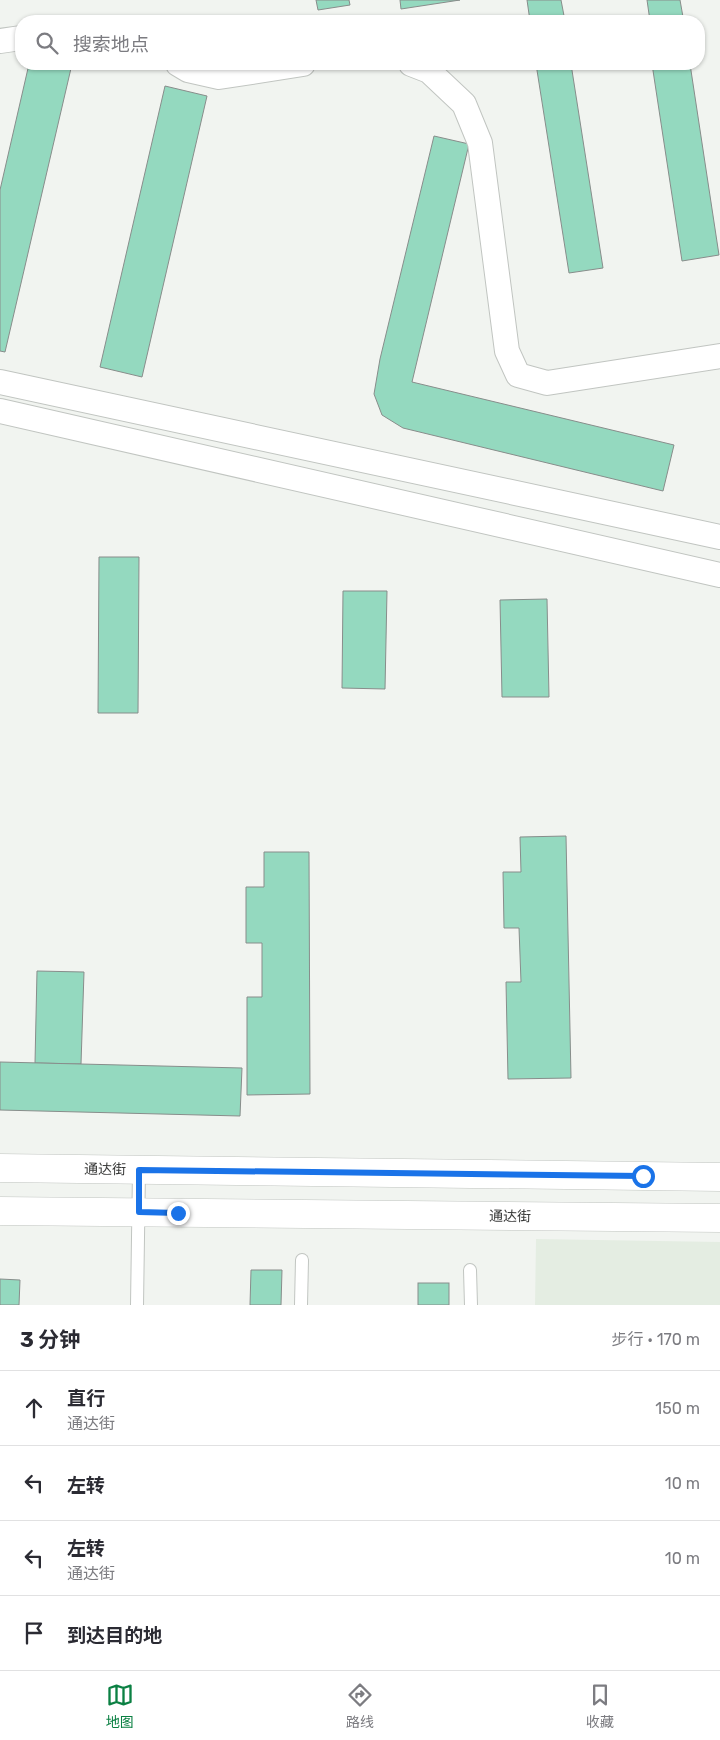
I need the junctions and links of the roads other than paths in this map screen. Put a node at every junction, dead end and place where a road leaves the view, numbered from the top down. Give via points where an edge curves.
1 (15, 39) edge
2 (0, 41) edge
3 (188, 70) edge
4 (264, 70) edge
5 (426, 70) edge
6 (720, 356) edge
7 (0, 382) edge
8 (0, 411) edge
9 (720, 537) edge
10 (720, 575) edge
11 (0, 1168) edge
12 (139, 1170) junction
13 (720, 1176) edge
14 (0, 1211) edge
15 (139, 1212) junction
16 (720, 1218) edge
17 (302, 1260) dead end
18 (470, 1270) dead end
19 (137, 1305) edge
20 (302, 1305) edge
21 (471, 1305) edge

1 - 2 street
3 - 4 street via 219,77
5 - 6 street via 464,104 480,143 507,351 518,374 547,383
7 - 9 street
8 - 10 street
11 - 12 main road, 通达街
12 - 13 main road, 通达街
12 - 15 lane
14 - 15 main road, 通达街
15 - 16 main road, 通达街
15 - 19 lane
17 - 20 lane
18 - 21 lane

